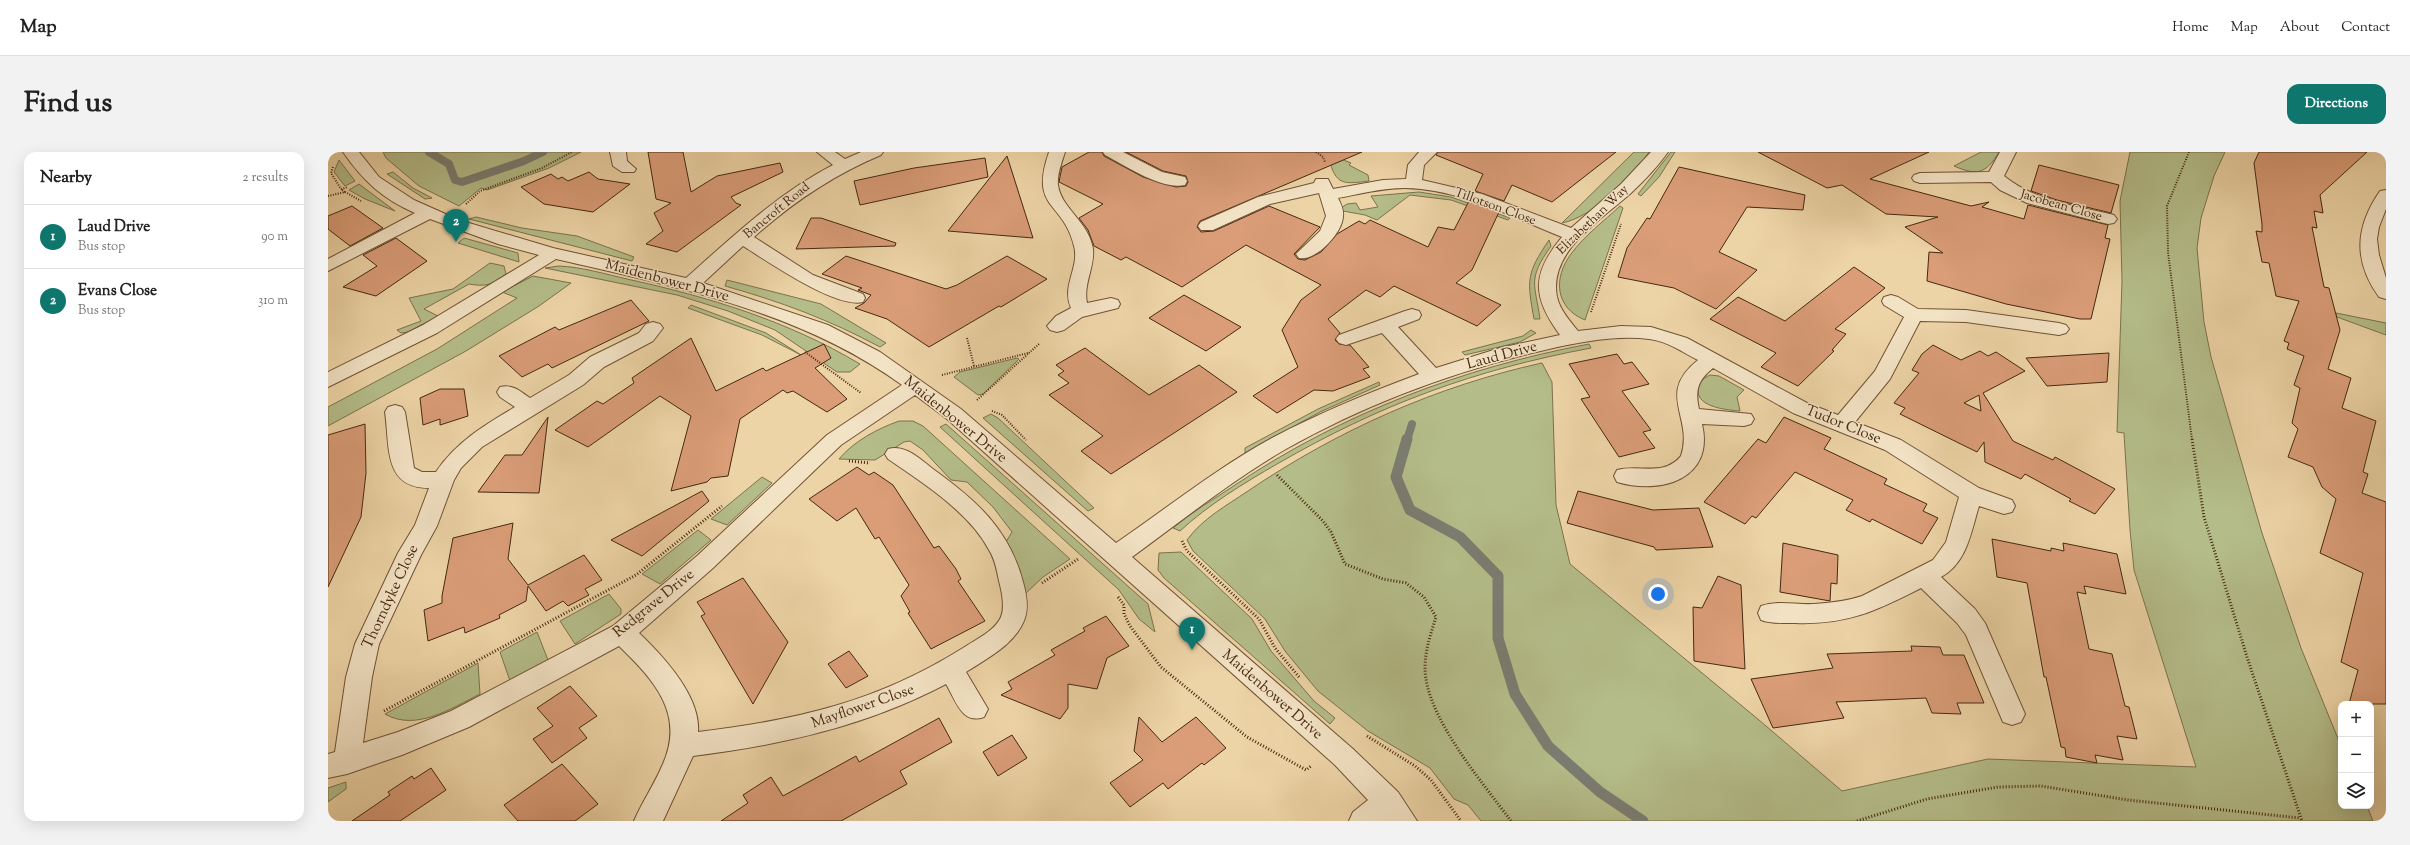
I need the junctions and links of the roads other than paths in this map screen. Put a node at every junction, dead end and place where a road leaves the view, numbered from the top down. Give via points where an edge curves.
1 (351, 152) edge
2 (618, 152) edge
3 (825, 152) edge
4 (875, 152) edge
5 (1057, 152) edge
6 (1111, 152) edge
7 (1429, 152) edge
8 (1660, 152) edge
9 (2008, 152) edge
10 (842, 164) junction
11 (628, 169) dead end
12 (1920, 178) dead end
13 (1995, 178) junction
14 (1179, 180) dead end
15 (1414, 184) junction
16 (1326, 192) junction
17 (2386, 195) edge
18 (427, 214) junction
19 (2108, 219) dead end
20 (1207, 226) dead end
21 (1574, 236) junction
22 (743, 238) junction
23 (554, 253) junction
24 (1305, 254) dead end
25 (328, 266) edge
26 (690, 285) junction
27 (2386, 294) edge
28 (856, 298) dead end
29 (1891, 301) dead end
30 (1111, 304) dead end
31 (1081, 310) junction
32 (1412, 315) dead end
33 (1914, 315) junction
34 (1385, 325) junction
35 (1057, 326) dead end
36 (653, 328) dead end
37 (2060, 329) dead end
38 (1573, 338) junction
39 (1346, 339) dead end
40 (1711, 360) junction
41 (1432, 376) junction
42 (328, 380) edge
43 (916, 385) junction
44 (507, 392) dead end
45 (530, 408) junction
46 (395, 412) dead end
47 (1691, 416) junction
48 (1744, 419) dead end
49 (1842, 424) junction
50 (896, 454) road end
51 (448, 471) junction
52 (1625, 476) dead end
53 (1971, 494) junction
54 (2004, 506) dead end
55 (1114, 557) junction
56 (1924, 576) junction
57 (1770, 613) dead end
58 (622, 633) junction
59 (951, 670) junction
60 (975, 709) dead end
61 (2012, 714) dead end
62 (683, 746) junction
63 (337, 764) edge
64 (1395, 811) edge
65 (648, 821) edge
66 (1363, 821) edge

1 - 18 street, Maidenbower Drive via 360,168 382,187 407,205
2 - 11 street via 618,163
3 - 10 street
4 - 10 street, Bancroft Road
5 - 31 street via 1051,169 1050,190 1054,200 1081,235 1084,249 1075,295
6 - 14 street via 1157,176
7 - 15 street via 1416,163 1413,170
8 - 21 street, Elizabethan Way via 1628,187
9 - 13 street
10 - 22 street, Bancroft Road via 812,182
12 - 13 street
13 - 19 street, Jacobean Close via 2004,187 2019,195
15 - 16 street, Tillotson Close
15 - 21 street, Tillotson Close via 1473,197
16 - 20 street, Tillotson Close via 1275,195 1241,208
16 - 24 street via 1335,217 1327,234
17 - 27 street via 2374,214 2369,232 2376,275
18 - 23 street, Maidenbower Drive via 481,233
18 - 25 street
21 - 38 street, Elizabethan Way via 1554,259 1546,282 1552,310
22 - 26 street, Bancroft Road
22 - 28 street via 807,279
23 - 26 street, Maidenbower Drive
23 - 42 street via 430,329
26 - 43 street, Maidenbower Drive via 768,309 823,330 860,349
29 - 33 street
30 - 31 street
31 - 35 street
32 - 34 street
33 - 37 street via 1966,316
33 - 49 street via 1883,374
34 - 39 street
34 - 41 street
36 - 45 street via 646,337 597,362 576,380
38 - 40 street, Tudor Close via 1604,333 1651,333 1680,342
38 - 41 street, Laud Drive via 1500,354
40 - 47 street via 1692,377 1686,388
40 - 49 street, Tudor Close via 1800,408
41 - 55 street, Laud Drive via 1358,404 1279,444 1236,471
43 - 55 street, Maidenbower Drive via 954,414
43 - 58 street, Redgrave Drive via 860,420 809,462 705,562
44 - 45 street
45 - 51 street via 476,442
46 - 51 street via 404,471 408,476 414,479
47 - 48 street
47 - 52 street via 1694,448 1690,459 1682,468 1670,475 1657,477
49 - 53 street, Tudor Close via 1905,452
50 - 59 street, Mayflower Close via 943,487 997,542 1008,568 1015,595 1013,617 1003,633
51 - 63 street, Thorndyke Close via 426,526 410,553 367,644 358,677 352,719
53 - 54 street, Tudor Close
53 - 56 street via 1951,555 1941,566
55 - 64 street, Maidenbower Drive via 1344,757
56 - 57 street via 1870,602 1836,611 1813,614
56 - 61 street via 1966,616 1976,630
58 - 62 street via 644,654 676,697 685,722
58 - 63 street, Redgrave Drive via 460,719 402,743
59 - 60 street
59 - 62 street, Mayflower Close via 902,695 828,722 742,739
62 - 65 street
64 - 66 street

